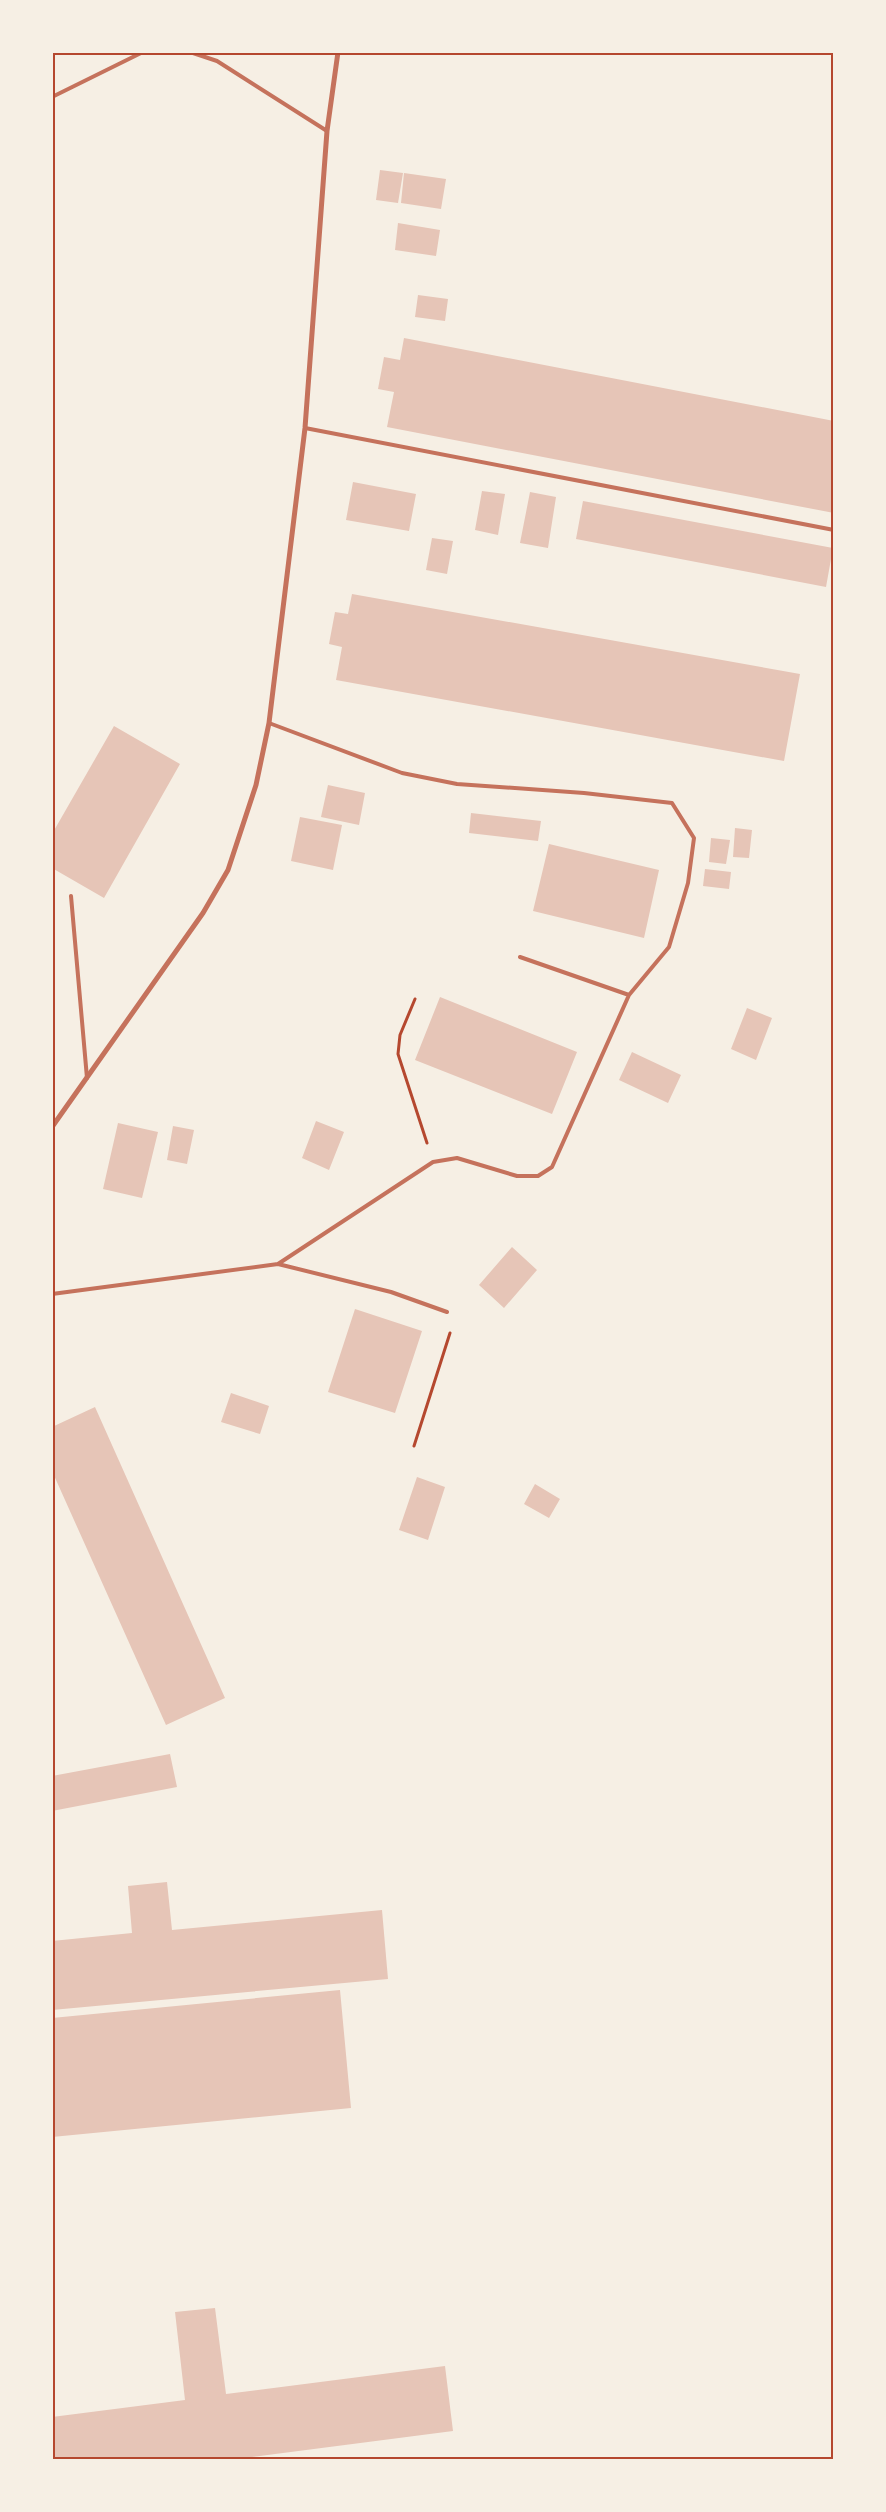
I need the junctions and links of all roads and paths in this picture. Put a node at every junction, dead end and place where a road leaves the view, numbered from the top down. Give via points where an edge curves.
1 (143, 52) edge
2 (190, 52) edge
3 (338, 52) edge
4 (52, 97) edge
5 (327, 131) junction
6 (305, 428) junction
7 (834, 530) edge
8 (269, 723) junction
9 (72, 896) dead end
10 (520, 957) dead end
11 (629, 995) junction
12 (415, 999) dead end
13 (87, 1080) junction
14 (52, 1127) edge
15 (433, 1162) junction
16 (278, 1264) junction
17 (52, 1294) edge
18 (446, 1312) joint
19 (414, 1446) dead end

1 - 4 lane
2 - 5 lane via 217,61
3 - 5 street
5 - 6 street
6 - 7 lane
6 - 8 street
8 - 11 lane via 402,773 457,784 672,803 694,838 688,883 669,948
8 - 13 street via 256,785 228,870
9 - 13 lane
10 - 11 lane
11 - 15 lane via 552,1167 538,1176 517,1176 457,1158
12 - 15 path via 400,1035 398,1054
13 - 14 street
15 - 16 lane
16 - 17 lane
16 - 18 lane via 391,1292
18 - 19 path via 451,1319 451,1330

